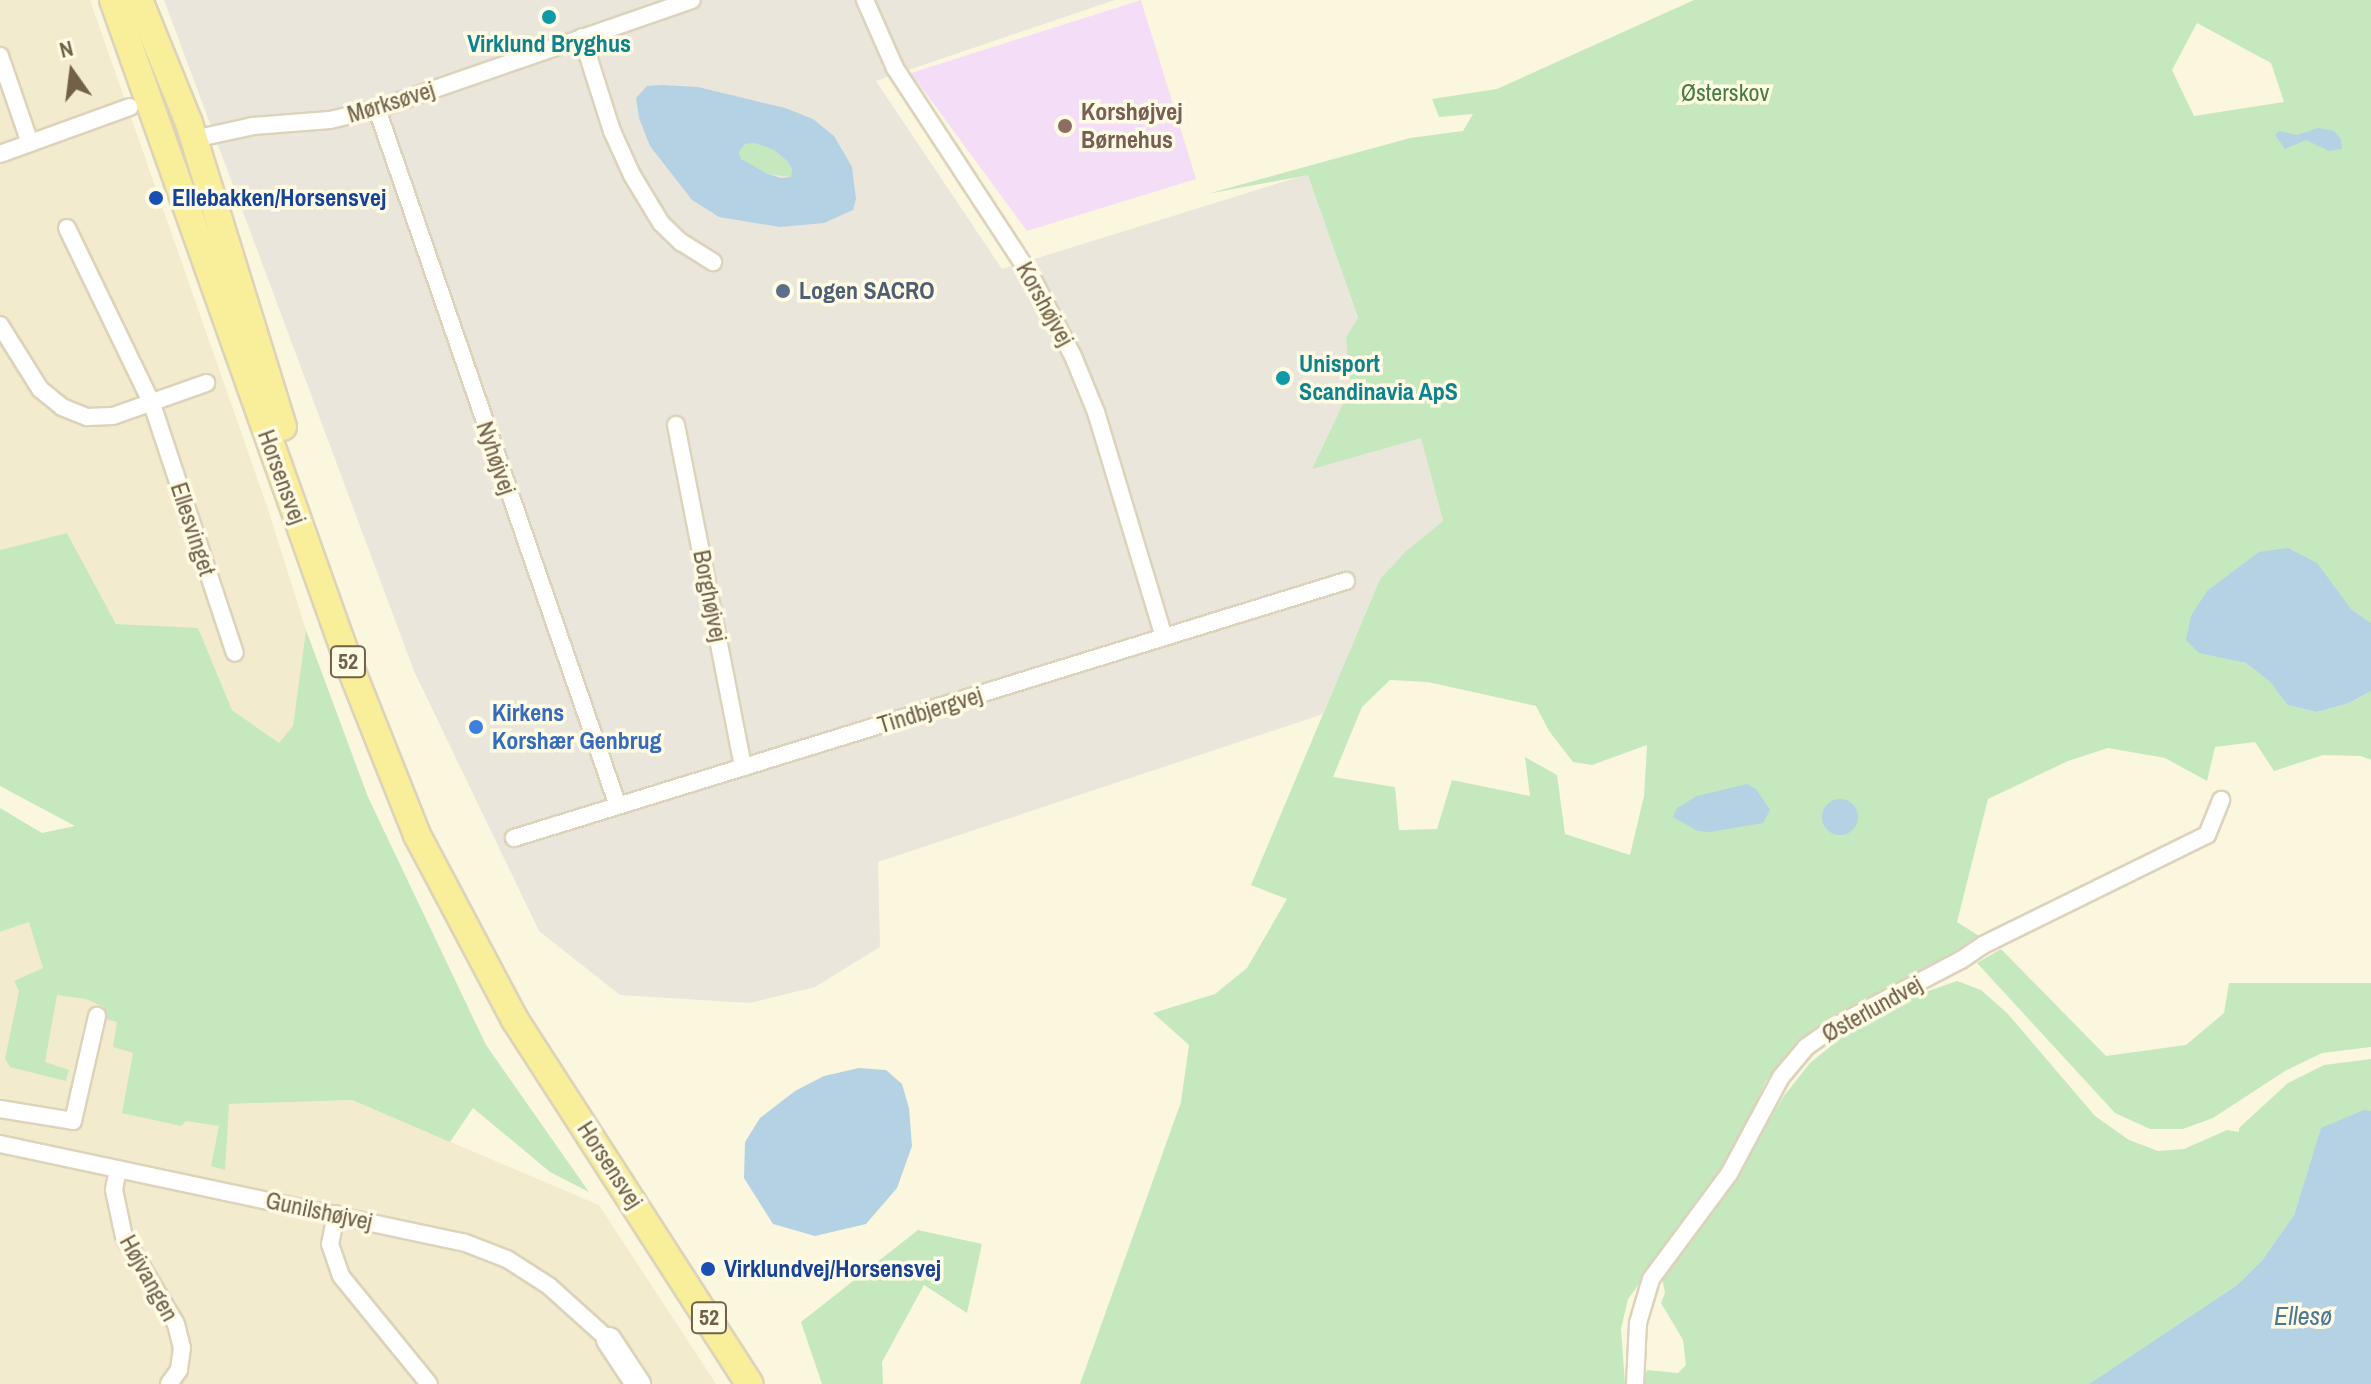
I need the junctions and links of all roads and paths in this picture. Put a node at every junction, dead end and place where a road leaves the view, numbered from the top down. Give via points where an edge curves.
1 (139, 0) edge
2 (692, 0) edge
3 (865, 0) edge
4 (665, 4) edge
5 (116, 9) edge
6 (582, 37) junction
7 (0, 56) edge
8 (130, 107) joint
9 (377, 109) junction
10 (194, 139) junction
11 (30, 143) junction
12 (0, 154) edge
13 (67, 228) dead end
14 (205, 259) junction
15 (713, 262) dead end
16 (0, 325) edge
17 (206, 383) dead end
18 (152, 404) junction
19 (676, 425) dead end
20 (1346, 581) dead end
21 (1164, 637) junction
22 (235, 653) dead end
23 (743, 768) junction
24 (2221, 800) dead end
25 (618, 806) junction
26 (514, 838) dead end
27 (476, 943) junction
28 (97, 1016) dead end
29 (0, 1109) edge
30 (0, 1144) edge
31 (118, 1169) junction
32 (336, 1214) junction
33 (609, 1340) joint
34 (169, 1384) edge
35 (429, 1384) edge
36 (638, 1384) edge
37 (750, 1384) edge
38 (1635, 1384) edge

1 - 10 main road, Horsensvej / 52
2 - 4 street, Mørksøvej
3 - 21 street, Korshøjvej via 895,68 1031,276 1073,356 1096,412
4 - 6 street, Mørksøvej
5 - 8 main road via 133,86
5 - 10 main road, 52 via 165,104
5 - 14 main road, Horsensvej / 52
6 - 9 street, Mørksøvej
6 - 15 street via 632,175 661,223
7 - 11 street
8 - 11 street
9 - 10 street, Mørksøvej
9 - 25 street, Nyhøjvej
10 - 14 main road, 52 via 187,151 189,176
10 - 27 main road, Horsensvej / 52 via 319,535 365,666
11 - 12 street
13 - 18 street, Ellesvinget
14 - 27 main road, Horsensvej / 52 via 351,669 417,835
16 - 18 street via 40,389 62,407 87,417 113,416
17 - 18 street
18 - 22 street, Ellesvinget
19 - 23 street, Borghøjvej
20 - 21 street, Tindbjergvej
21 - 23 street, Tindbjergvej
23 - 25 street, Tindbjergvej
24 - 38 street, Østerlundvej via 2207,835 1983,945 1806,1047 1781,1077 1729,1174 1651,1279 1638,1323
25 - 26 street, Tindbjergvej
27 - 37 main road, Horsensvej / 52 via 515,1020
28 - 29 street via 73,1121
30 - 31 street, Gunilshøjvej
31 - 32 street, Gunilshøjvej
31 - 34 street, Højvangen via 114,1190 124,1237 176,1324 182,1348 179,1370
32 - 33 street, Gunilshøjvej via 463,1242 507,1259 549,1286
32 - 35 street via 330,1244 341,1276
33 - 36 street

